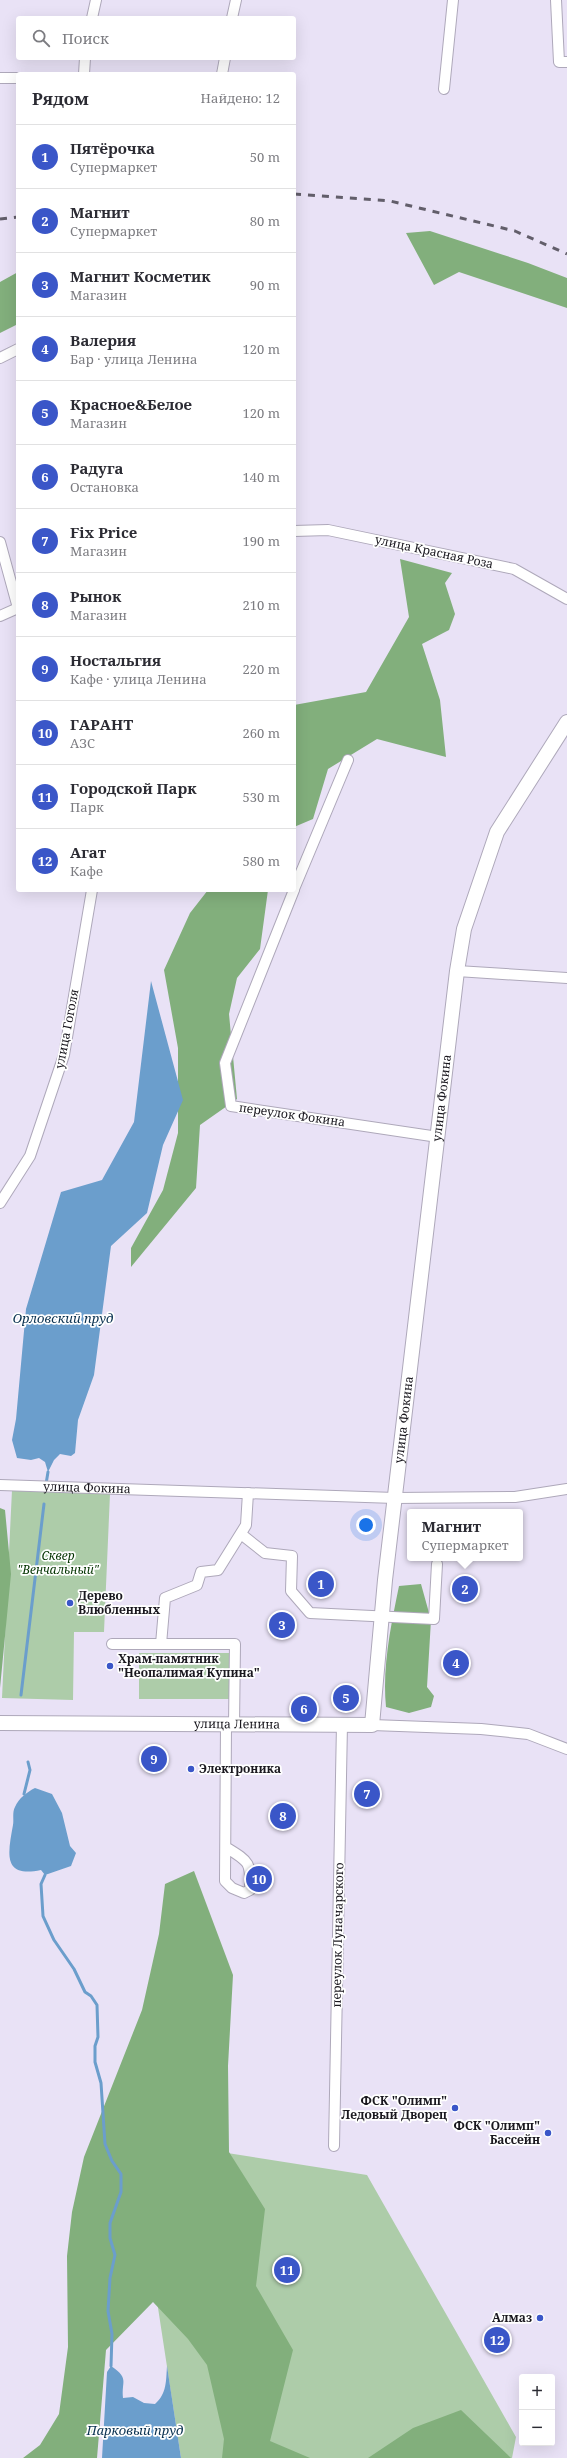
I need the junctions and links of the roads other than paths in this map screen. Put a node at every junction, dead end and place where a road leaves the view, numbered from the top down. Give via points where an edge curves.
1 (96, 0) edge
2 (236, 0) edge
3 (453, 0) edge
4 (556, 0) edge
5 (92, 16) edge
6 (232, 16) edge
7 (85, 60) edge
8 (225, 60) edge
9 (567, 62) edge
10 (84, 72) edge
11 (222, 72) edge
12 (0, 78) edge
13 (16, 78) edge
14 (444, 89) dead end
15 (16, 350) edge
16 (0, 358) edge
17 (296, 530) edge
18 (0, 542) edge
19 (567, 598) edge
20 (16, 601) edge
21 (16, 609) edge
22 (0, 616) edge
23 (567, 722) edge
24 (348, 760) dead end
25 (296, 885) edge
26 (92, 892) edge
27 (293, 892) edge
28 (457, 971) junction
29 (567, 978) edge
30 (438, 1137) junction
31 (0, 1203) edge
32 (0, 1485) edge
33 (567, 1489) edge
34 (248, 1493) junction
35 (396, 1498) junction
36 (241, 1534) junction
37 (437, 1564) dead end
38 (382, 1618) junction
39 (112, 1644) dead end
40 (161, 1644) junction
41 (4, 1724) edge
42 (342, 1724) junction
43 (230, 1725) junction
44 (372, 1725) junction
45 (567, 1749) edge
46 (227, 1848) dead end
47 (334, 2146) dead end

1 - 5 street
2 - 6 street
3 - 14 street
4 - 9 street via 559,62
7 - 10 street
8 - 11 street
12 - 13 street
15 - 16 street
17 - 19 street, улица Красная Роза via 328,530 514,569
18 - 20 street
21 - 22 street
23 - 28 main road, улица Фокина via 497,832 464,929
24 - 25 street, переулок Фокина
26 - 31 street, улица Гоголя via 64,1055 30,1156
27 - 30 street, переулок Фокина via 225,1063 231,1106
28 - 29 street
28 - 30 main road, улица Фокина
30 - 35 main road, улица Фокина
32 - 34 street, улица Фокина
33 - 35 street via 515,1497
34 - 35 street, улица Фокина
34 - 36 street via 246,1525
35 - 38 main road, улица Фокина
36 - 38 street via 265,1553 292,1556 291,1591 310,1613
36 - 40 street via 218,1570 201,1572 197,1584 165,1598
37 - 38 street via 434,1619
38 - 44 main road, улица Фокина
39 - 40 street
40 - 43 street via 235,1644
41 - 43 main road, улица Ленина
42 - 43 main road, улица Ленина
42 - 44 main road, улица Ленина
42 - 47 street, переулок Луначарского
43 - 46 street via 224,1806
44 - 45 street, улица Ленина via 481,1729 528,1734

